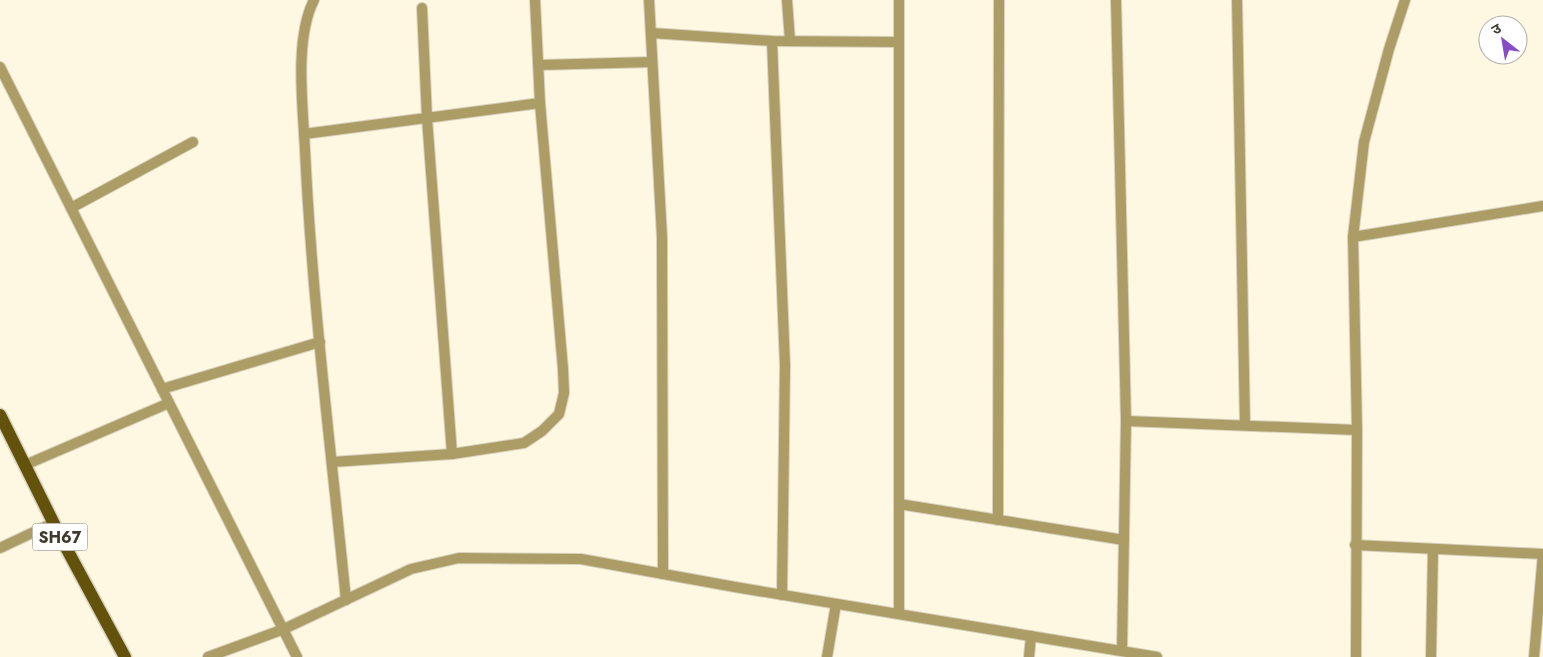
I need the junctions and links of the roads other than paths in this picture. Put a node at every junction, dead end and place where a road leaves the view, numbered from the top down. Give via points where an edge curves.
1 (314, 0) edge
2 (535, 0) edge
3 (649, 0) edge
4 (787, 0) edge
5 (899, 0) edge
6 (1000, 0) edge
7 (1116, 0) edge
8 (1237, 0) edge
9 (1405, 0) edge
10 (422, 8) dead end
11 (651, 33) junction
12 (772, 41) junction
13 (790, 41) junction
14 (898, 42) junction
15 (652, 62) junction
16 (539, 65) junction
17 (0, 67) edge
18 (540, 103) junction
19 (426, 118) junction
20 (304, 134) junction
21 (194, 142) dead end
22 (1543, 206) edge
23 (71, 208) junction
24 (1353, 237) junction
25 (320, 342) junction
26 (162, 389) junction
27 (170, 403) junction
28 (0, 415) edge
29 (1126, 421) junction
30 (1245, 425) junction
31 (1357, 430) junction
32 (452, 454) junction
33 (332, 462) junction
34 (25, 465) junction
35 (899, 504) junction
36 (998, 520) junction
37 (54, 523) junction
38 (1124, 540) junction
39 (1356, 545) junction
40 (0, 548) edge
41 (1433, 549) junction
42 (1543, 554) edge
43 (663, 574) junction
44 (782, 595) junction
45 (346, 600) junction
46 (836, 604) junction
47 (899, 614) junction
48 (284, 629) junction
49 (1031, 636) junction
50 (1122, 650) junction
51 (125, 657) edge
52 (208, 657) edge
53 (297, 657) edge
54 (827, 657) edge
55 (1029, 657) edge
56 (1157, 657) edge
57 (1356, 657) edge
58 (1431, 657) edge
59 (1534, 657) edge

1 - 20 street via 309,9 301,62
2 - 16 street
3 - 11 street
4 - 13 street
5 - 14 street
6 - 36 street
7 - 29 street
8 - 30 street
9 - 24 street via 1364,142
10 - 19 street
11 - 12 street
11 - 15 street
12 - 13 street
12 - 44 street via 785,365
13 - 14 street
14 - 35 street
15 - 16 street
15 - 43 street via 662,237
16 - 18 street
17 - 23 street
18 - 19 street
18 - 32 street via 563,369 561,407 559,414 542,431 524,443
19 - 20 street
19 - 32 street
20 - 25 street via 308,225
21 - 23 street
22 - 24 street
23 - 26 street
24 - 31 street
25 - 26 street
25 - 33 street
26 - 27 street
27 - 34 street
27 - 48 street
28 - 34 main road, SH67
29 - 30 street
29 - 38 street
30 - 31 street
31 - 39 street
32 - 33 street
33 - 45 street
34 - 37 main road, SH67
35 - 36 street
35 - 47 street
36 - 38 street
37 - 40 street
37 - 51 main road, SH67
38 - 50 street
39 - 41 street
39 - 57 street
41 - 42 street
41 - 58 street
42 - 59 street
43 - 44 street
43 - 45 street via 581,559 460,558 411,569
44 - 46 street
45 - 48 street
46 - 47 street
46 - 54 street
47 - 49 street
48 - 52 street
48 - 53 street
49 - 50 street
49 - 55 street
50 - 56 street

